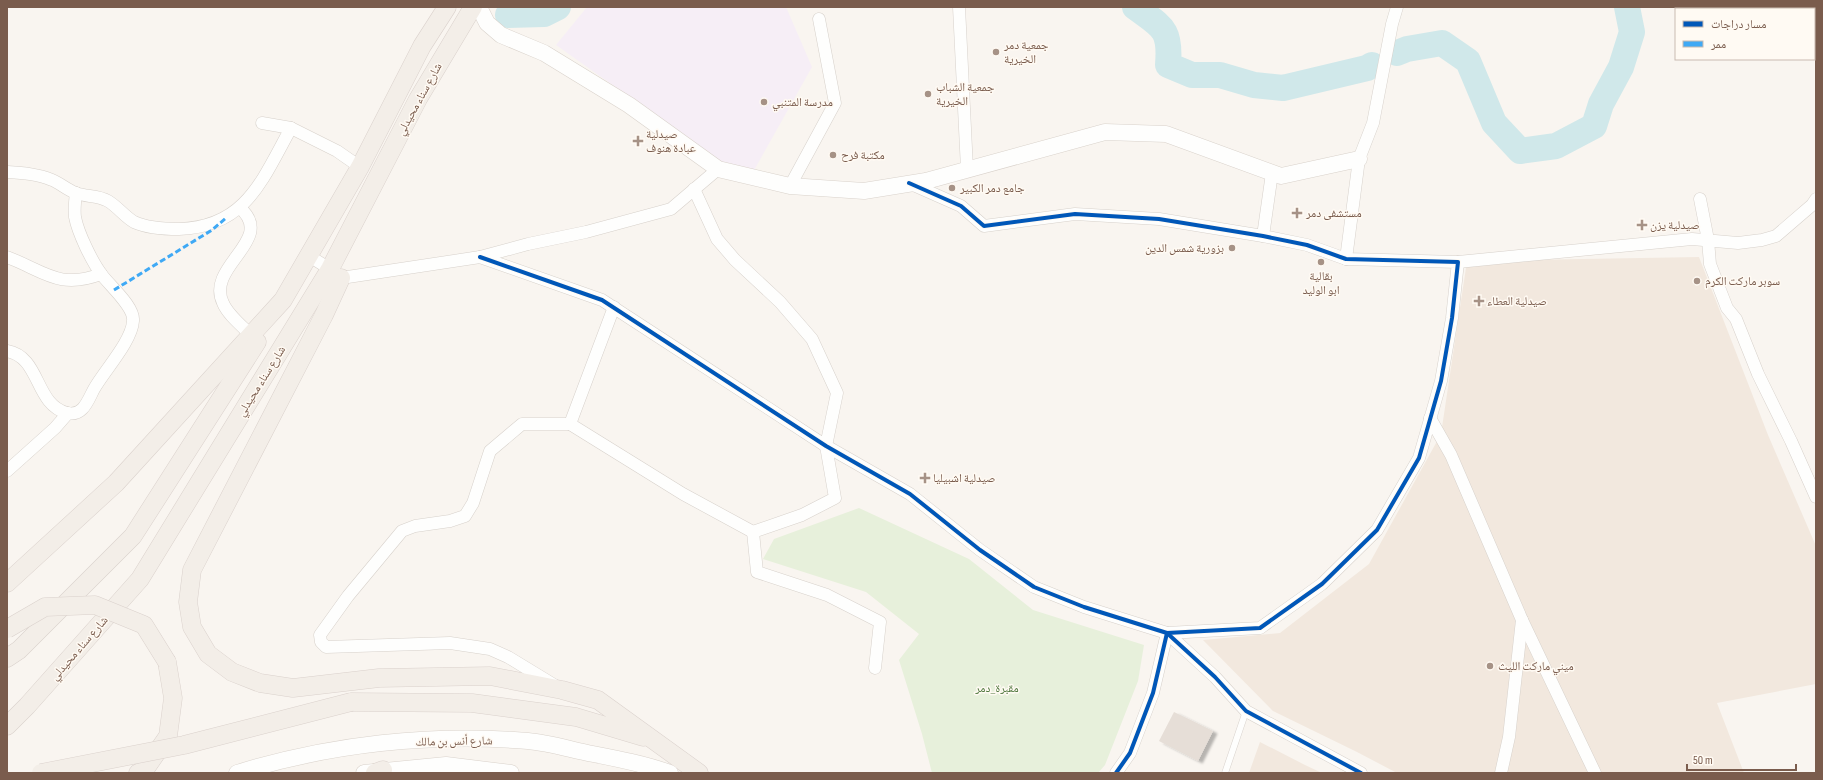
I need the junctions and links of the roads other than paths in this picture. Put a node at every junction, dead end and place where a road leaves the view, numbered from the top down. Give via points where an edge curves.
1 (447, 7) edge
2 (474, 7) edge
3 (479, 7) edge
4 (959, 7) edge
5 (1397, 7) edge
6 (819, 20) dead end
7 (262, 123) dead end
8 (291, 128) junction
9 (1359, 159) junction
10 (360, 167) junction
11 (718, 169) junction
12 (967, 169) junction
13 (7, 172) edge
14 (1272, 173) junction
15 (909, 183) junction
16 (790, 186) junction
17 (694, 189) junction
18 (76, 193) junction
19 (1816, 199) edge
20 (1700, 200) dead end
21 (240, 208) junction
22 (1263, 236) junction
23 (1708, 240) junction
24 (309, 256) junction
25 (7, 257) edge
26 (480, 257) junction
27 (1346, 258) junction
28 (1458, 262) junction
29 (101, 274) junction
30 (336, 274) junction
31 (283, 300) junction
32 (614, 307) junction
33 (251, 335) junction
34 (7, 351) edge
35 (68, 413) junction
36 (1430, 418) junction
37 (570, 424) junction
38 (826, 446) junction
39 (7, 471) edge
40 (1816, 497) edge
41 (753, 532) junction
42 (7, 583) edge
43 (1522, 620) junction
44 (7, 629) edge
45 (1167, 633) junction
46 (7, 658) edge
47 (874, 668) dead end
48 (562, 690) junction
49 (1246, 712) junction
50 (7, 726) edge
51 (655, 740) junction
52 (379, 772) edge
53 (41, 773) edge
54 (138, 773) edge
55 (237, 773) edge
56 (364, 773) edge
57 (511, 773) edge
58 (670, 773) edge
59 (699, 773) edge
60 (1116, 773) edge
61 (1225, 773) edge
62 (1362, 773) edge
63 (1501, 773) edge
64 (1595, 773) edge

1 - 10 main road via 422,46
2 - 30 main road, شارع سناء محيدلي via 418,99
3 - 11 street via 487,23 501,35 544,53 630,105
4 - 12 street
5 - 9 street via 1373,122
6 - 16 street via 835,103
7 - 8 street
8 - 10 street via 337,151
8 - 21 street via 254,191
9 - 14 street via 1281,176
9 - 27 street
10 - 24 main road
11 - 16 street
11 - 17 street
12 - 14 street via 1105,132 1166,134
12 - 15 street via 926,181
13 - 18 street via 50,179
14 - 22 street
15 - 16 street via 864,191
15 - 22 street via 961,206 984,226 1075,214 1158,219
17 - 26 street via 671,208 586,232
17 - 38 street via 717,239 735,260 780,302 812,339 837,393
18 - 21 street via 107,201 136,223 169,229 205,226 226,218
18 - 29 street via 75,218
19 - 23 street via 1776,236 1738,243
20 - 23 street
21 - 33 street via 252,224 246,244 224,274 220,294 223,304
22 - 27 street via 1307,245
23 - 28 street via 1692,239
23 - 40 street via 1710,264 1727,308 1736,318 1758,374
24 - 30 street
24 - 31 main road
25 - 29 street via 35,271 72,281
26 - 30 street
26 - 32 street via 602,300
27 - 28 street
28 - 36 street via 1441,381
29 - 35 street via 132,311 132,329 99,379 84,408 77,413
30 - 48 main road via 317,329 192,570 188,602 192,627 208,654 232,672 260,684 293,688 380,678 490,676
30 - 50 main road, شارع سناء محيدلي via 140,579
31 - 33 main road
31 - 46 main road, شارع سناء محيدلي via 133,536 19,650
32 - 37 street
32 - 38 street
33 - 42 main road via 116,483
34 - 35 street via 17,354 26,361 42,394
35 - 39 street
36 - 43 street via 1451,455
36 - 45 street via 1419,458 1377,530 1322,584 1260,628
37 - 41 street via 683,494
37 - 48 street via 522,424 490,451 474,503 465,516 402,531 348,596 320,635 326,647 450,643 490,649
38 - 41 street via 835,498 802,515
38 - 45 street via 910,494 980,550 1034,588
41 - 47 street via 757,572 827,595 880,622
43 - 63 street via 1509,737
43 - 64 street
44 - 54 main road, bridge via 45,607 95,605 144,625 167,662 173,698 168,736 144,771
45 - 49 street via 1215,677
45 - 60 street via 1153,693 1130,753
48 - 51 main road via 598,700
49 - 61 lane
49 - 62 street
51 - 53 main road, bridge via 576,717 472,703 351,702 184,745
51 - 59 main road
52 - 56 street, شارع أنس بن مالك
52 - 57 street, شارع أنس بن مالك via 446,765
55 - 58 street, شارع أنس بن مالك via 271,762 349,747 436,738 529,741 649,765

